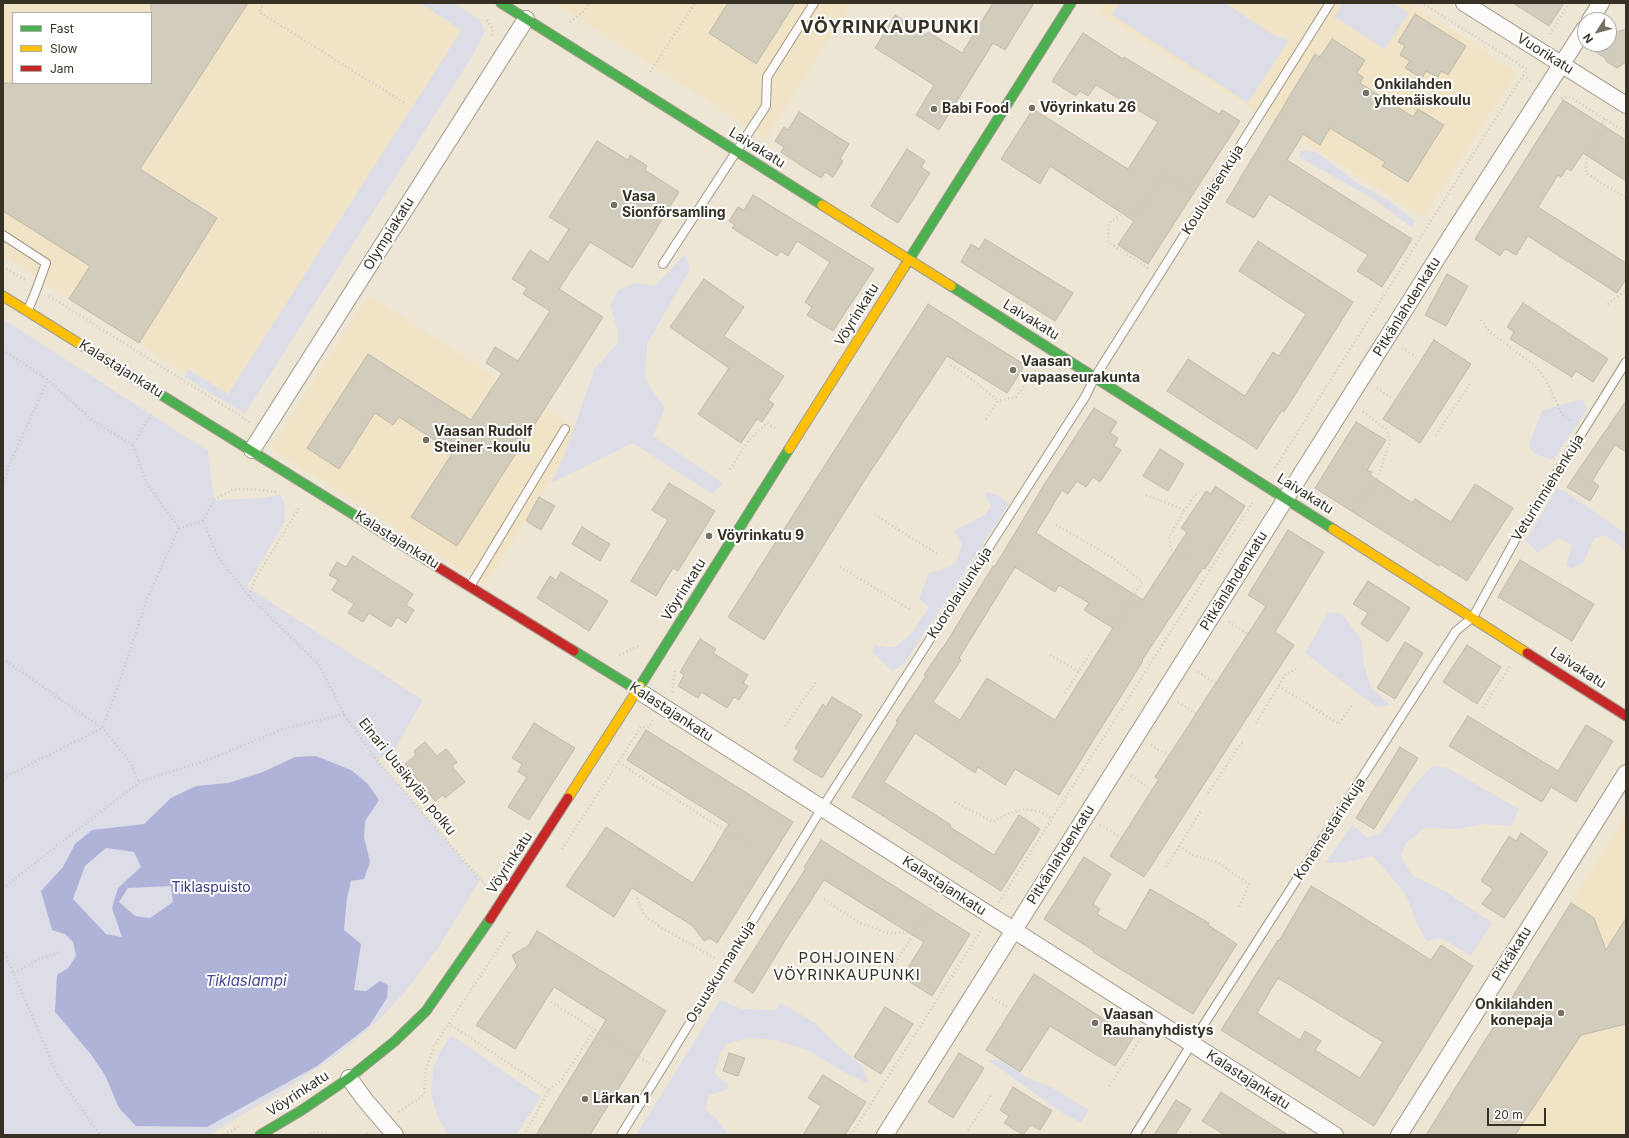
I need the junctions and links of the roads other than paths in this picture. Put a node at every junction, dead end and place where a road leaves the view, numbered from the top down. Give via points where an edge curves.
1 (501, 3) edge
2 (814, 3) edge
3 (1071, 3) edge
4 (1330, 3) edge
5 (1464, 3) edge
6 (1601, 3) edge
7 (1595, 12) edge
8 (526, 19) junction
9 (1577, 41) edge
10 (1562, 65) junction
11 (1626, 106) edge
12 (736, 151) junction
13 (3, 235) edge
14 (908, 260) junction
15 (663, 264) dead end
16 (3, 296) edge
17 (27, 311) junction
18 (1626, 362) edge
19 (1095, 377) junction
20 (565, 429) dead end
21 (252, 450) junction
22 (1286, 499) junction
23 (471, 586) junction
24 (1472, 617) junction
25 (637, 690) junction
26 (1626, 716) edge
27 (1626, 773) edge
28 (822, 808) junction
29 (1013, 931) junction
30 (1192, 1043) junction
31 (349, 1078) junction
32 (260, 1135) edge
33 (395, 1135) edge
34 (620, 1135) edge
35 (885, 1135) edge
36 (1135, 1135) edge
37 (1335, 1135) edge
38 (1399, 1135) edge

1 - 8 street, Laivakatu
2 - 12 lane via 767,77 766,106
3 - 14 street, Vöyrinkatu
4 - 19 lane, Koululaisenkuja
5 - 10 street, Vuorikatu
6 - 7 street
8 - 12 street, Laivakatu
8 - 21 street, Olympiakatu
9 - 10 street, Pitkänlahdenkatu
10 - 11 street, Vuorikatu
10 - 22 street, Pitkänlahdenkatu
12 - 14 street, Laivakatu
12 - 15 lane
13 - 17 lane via 46,263
14 - 19 street, Laivakatu
14 - 25 street, Vöyrinkatu
16 - 17 street, Kalastajankatu
17 - 21 street, Kalastajankatu
18 - 24 lane, Veturinmiehenkuja via 1514,542
19 - 22 street, Laivakatu
19 - 28 lane, Kuorolaulunkuja via 1085,397
20 - 23 lane
21 - 23 street, Kalastajankatu
22 - 24 street, Laivakatu
22 - 29 street, Pitkänlahdenkatu
23 - 25 street, Kalastajankatu
24 - 26 street, Laivakatu
24 - 30 lane, Konemestarinkuja via 1456,631
25 - 28 street, Kalastajankatu
25 - 31 street, Vöyrinkatu via 503,900 426,1011 395,1041
27 - 38 street, Pitkäkatu
28 - 29 street, Kalastajankatu
28 - 34 lane, Osuuskunnankuja
29 - 30 street, Kalastajankatu
29 - 35 street, Pitkänlahdenkatu
30 - 36 lane, Konemestarinkuja
30 - 37 street, Kalastajankatu
31 - 32 street, Vöyrinkatu
31 - 33 street

